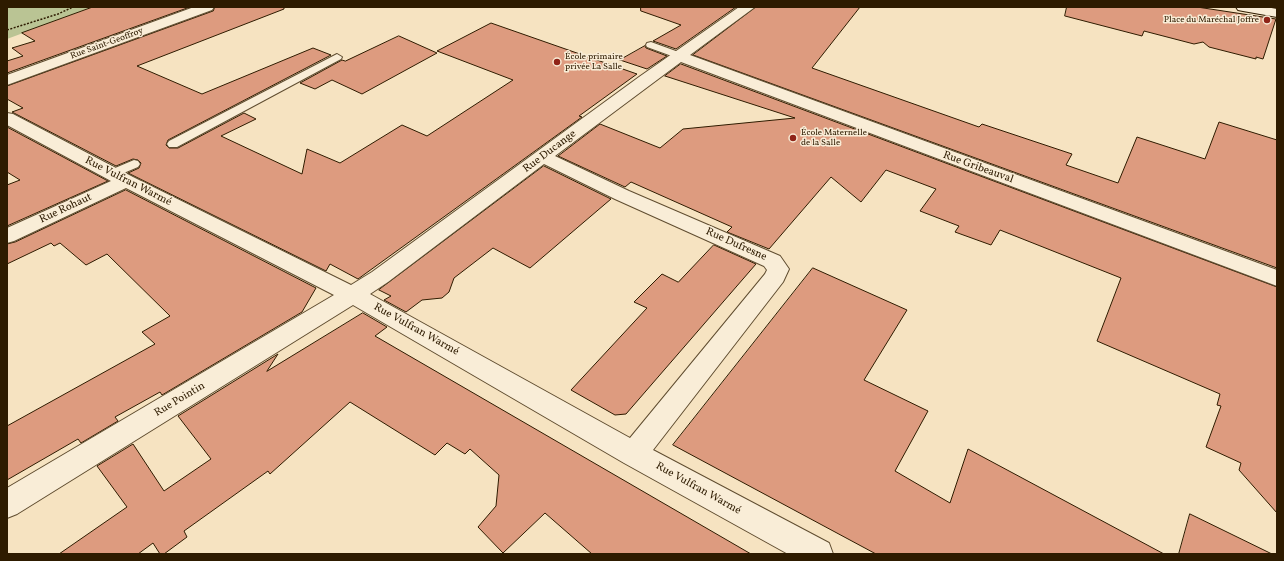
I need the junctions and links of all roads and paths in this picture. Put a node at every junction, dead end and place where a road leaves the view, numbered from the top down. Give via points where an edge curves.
1 (73, 7) edge
2 (207, 7) edge
3 (748, 7) edge
4 (1247, 8) edge
5 (1277, 13) edge
6 (7, 30) edge
7 (651, 45) dead end
8 (680, 56) junction
9 (336, 57) dead end
10 (7, 80) edge
11 (7, 118) edge
12 (173, 144) dead end
13 (544, 156) junction
14 (134, 164) dead end
15 (119, 178) junction
16 (7, 236) edge
17 (1277, 278) edge
18 (352, 294) junction
19 (634, 454) junction
20 (7, 504) edge
21 (818, 554) edge

1 - 6 path
2 - 10 street, Rue Saint-Geoffroy
3 - 8 street, Rue Ducange
4 - 5 street
7 - 8 lane
8 - 13 street, Rue Ducange
8 - 17 street, Rue Gribeauval
9 - 12 lane
11 - 15 street, Rue Vulfran Warmé
13 - 18 street, Rue Ducange
13 - 19 street, Rue Dufresne via 622,195 772,261 778,269 775,277
14 - 15 lane
15 - 16 street, Rue Rohaut
15 - 18 street, Rue Vulfran Warmé
18 - 19 street, Rue Vulfran Warmé
18 - 20 street, Rue Pointin
19 - 21 street, Rue Vulfran Warmé

